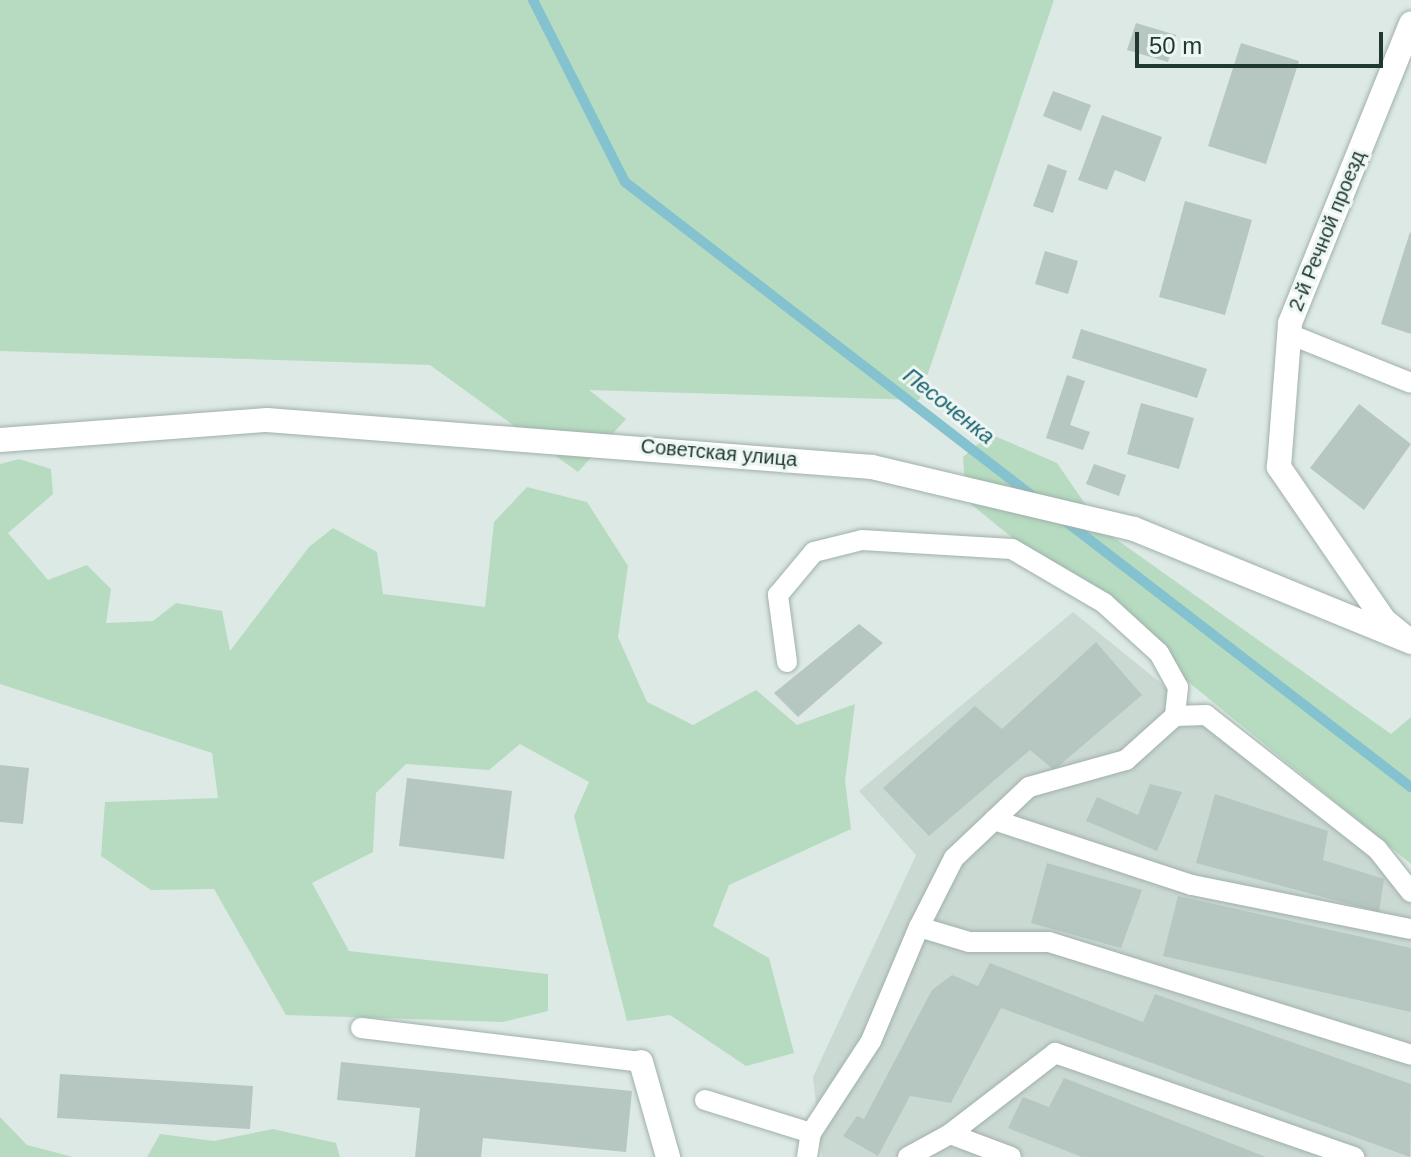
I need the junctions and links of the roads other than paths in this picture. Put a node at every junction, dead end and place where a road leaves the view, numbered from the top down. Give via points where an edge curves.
1 (1411, 23) edge
2 (1289, 334) junction
3 (1411, 383) edge
4 (0, 440) edge
5 (1411, 642) edge
6 (787, 662) dead end
7 (1175, 716) junction
8 (994, 820) junction
9 (1411, 892) edge
10 (919, 927) junction
11 (1411, 929) edge
12 (361, 1028) dead end
13 (1411, 1055) edge
14 (641, 1062) joint
15 (705, 1100) dead end
16 (811, 1133) junction
17 (950, 1134) junction
18 (668, 1157) edge
19 (807, 1157) edge
20 (908, 1157) edge
21 (1011, 1157) edge
22 (1354, 1157) edge

1 - 2 street, 2-й Речной проезд
2 - 3 lane
2 - 5 street, 2-й Речной проезд via 1279,467 1384,620
4 - 5 street, Советская улица via 267,420 431,428 872,467 1134,529
6 - 7 lane via 778,595 814,552 862,540 1012,549 1104,603 1159,653 1178,687
7 - 8 lane via 1126,760 1029,787
7 - 9 lane via 1206,715 1243,739 1377,849
8 - 10 lane via 954,858
8 - 11 lane via 1192,885
10 - 13 lane via 969,942 1049,942
10 - 16 lane via 871,1041
12 - 14 lane
14 - 18 street
15 - 16 lane
16 - 19 lane
17 - 20 lane
17 - 21 lane
17 - 22 lane via 1055,1053

